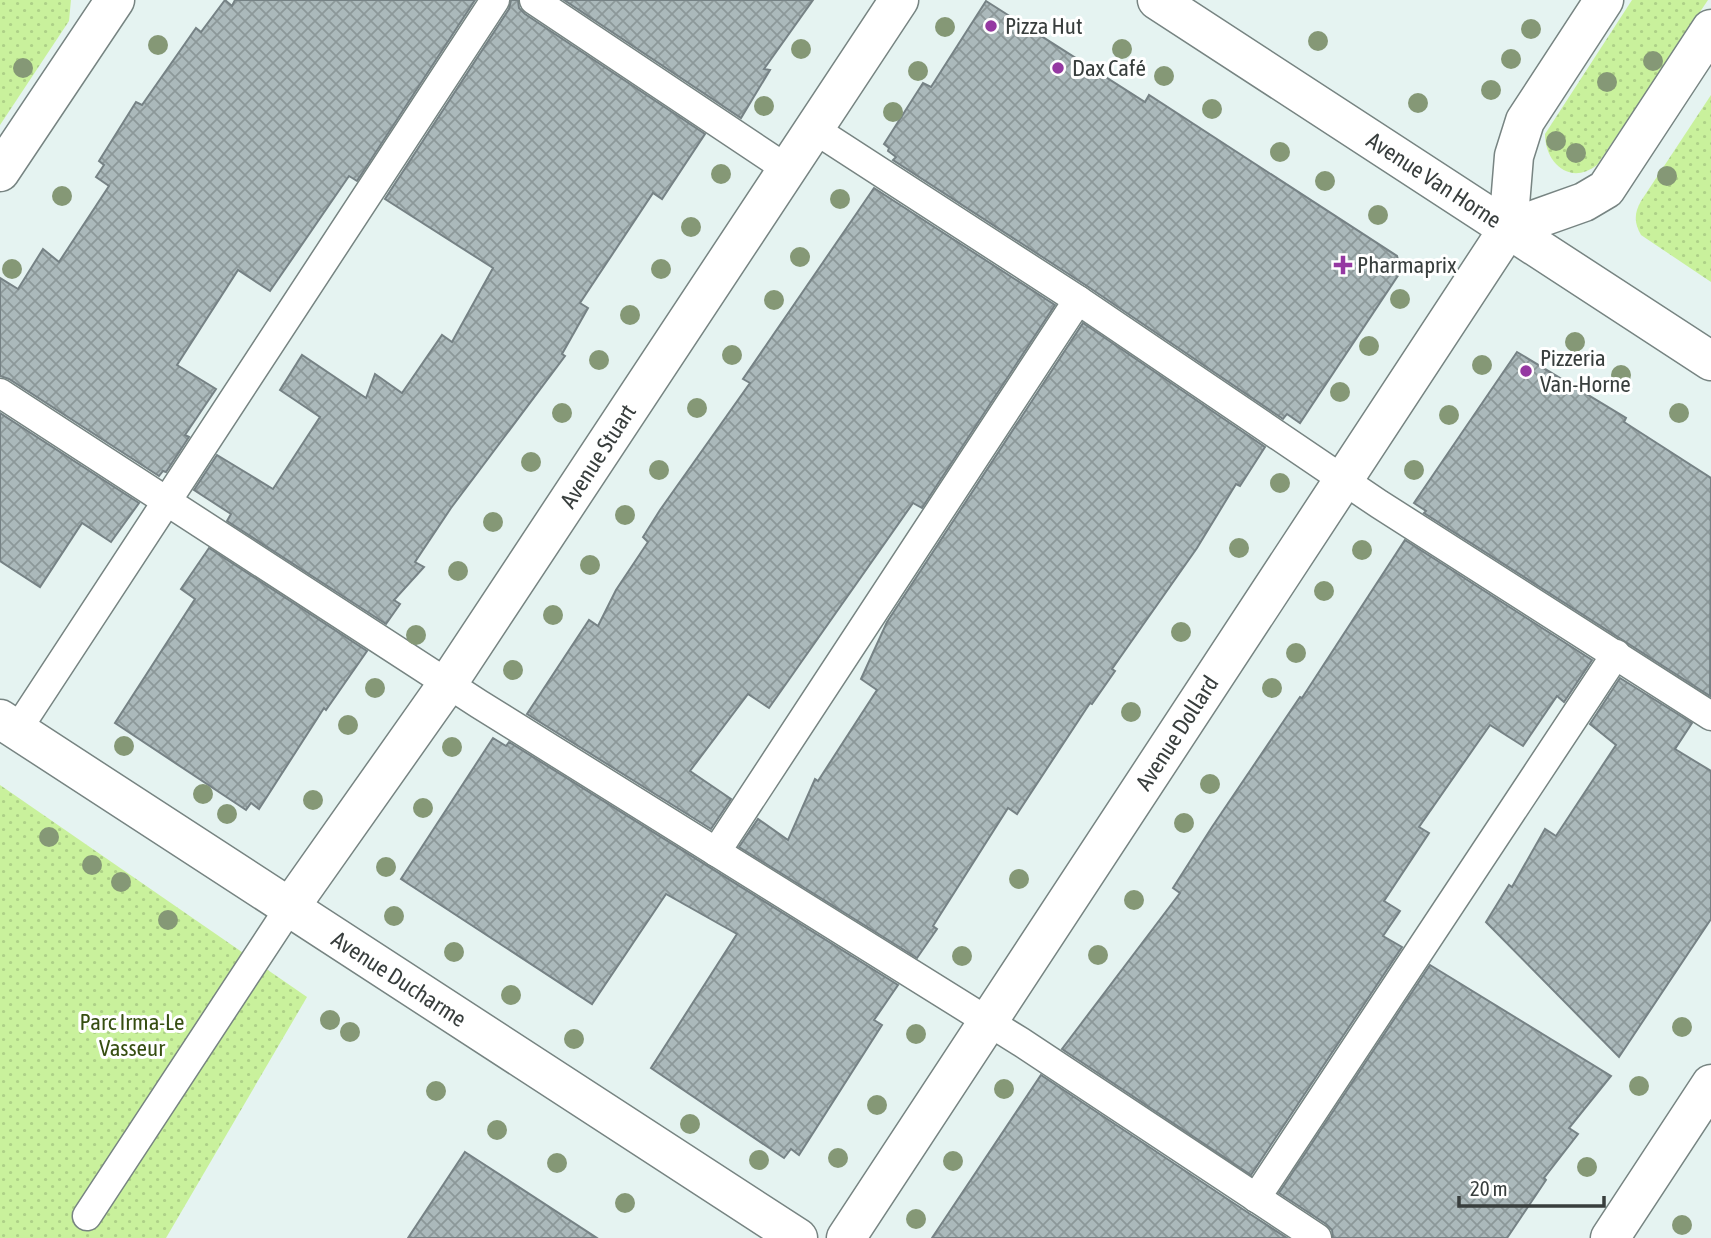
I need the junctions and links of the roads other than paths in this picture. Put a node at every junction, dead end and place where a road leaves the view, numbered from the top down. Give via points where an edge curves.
1 (115, 0) edge
2 (495, 0) edge
3 (534, 0) edge
4 (899, 0) edge
5 (1157, 0) edge
6 (1604, 0) edge
7 (1711, 29) edge
8 (814, 129) junction
9 (787, 169) junction
10 (0, 172) edge
11 (1508, 229) junction
12 (1078, 300) junction
13 (1711, 361) edge
14 (0, 393) edge
15 (1343, 480) junction
16 (167, 501) junction
17 (1616, 654) junction
18 (448, 683) junction
19 (1711, 716) edge
20 (9, 724) edge
21 (716, 852) junction
22 (290, 907) junction
23 (988, 1021) junction
24 (1711, 1084) edge
25 (1256, 1198) junction
26 (87, 1216) dead end
27 (798, 1238) edge
28 (846, 1238) edge
29 (1317, 1238) edge
30 (1610, 1238) edge

1 - 10 street
2 - 16 lane
3 - 9 lane
4 - 8 street, Avenue Stuart
5 - 11 street, Avenue Van Horne
6 - 11 street via 1525,121 1514,156
7 - 11 street via 1606,189 1584,202
8 - 9 street, Avenue Stuart
8 - 12 lane
9 - 18 street, Avenue Stuart
11 - 13 street, Avenue Van Horne
11 - 15 street, Avenue Dollard
12 - 15 lane
12 - 21 lane
14 - 16 lane
15 - 17 lane
15 - 23 street, Avenue Dollard
16 - 18 lane
16 - 20 lane
17 - 19 lane
17 - 25 lane
18 - 21 lane
18 - 22 street, Avenue Stuart
20 - 22 street, Avenue Ducharme
21 - 23 lane
22 - 26 lane
22 - 27 street, Avenue Ducharme
23 - 25 lane
23 - 28 street, Avenue Dollard
24 - 30 street
25 - 29 lane

